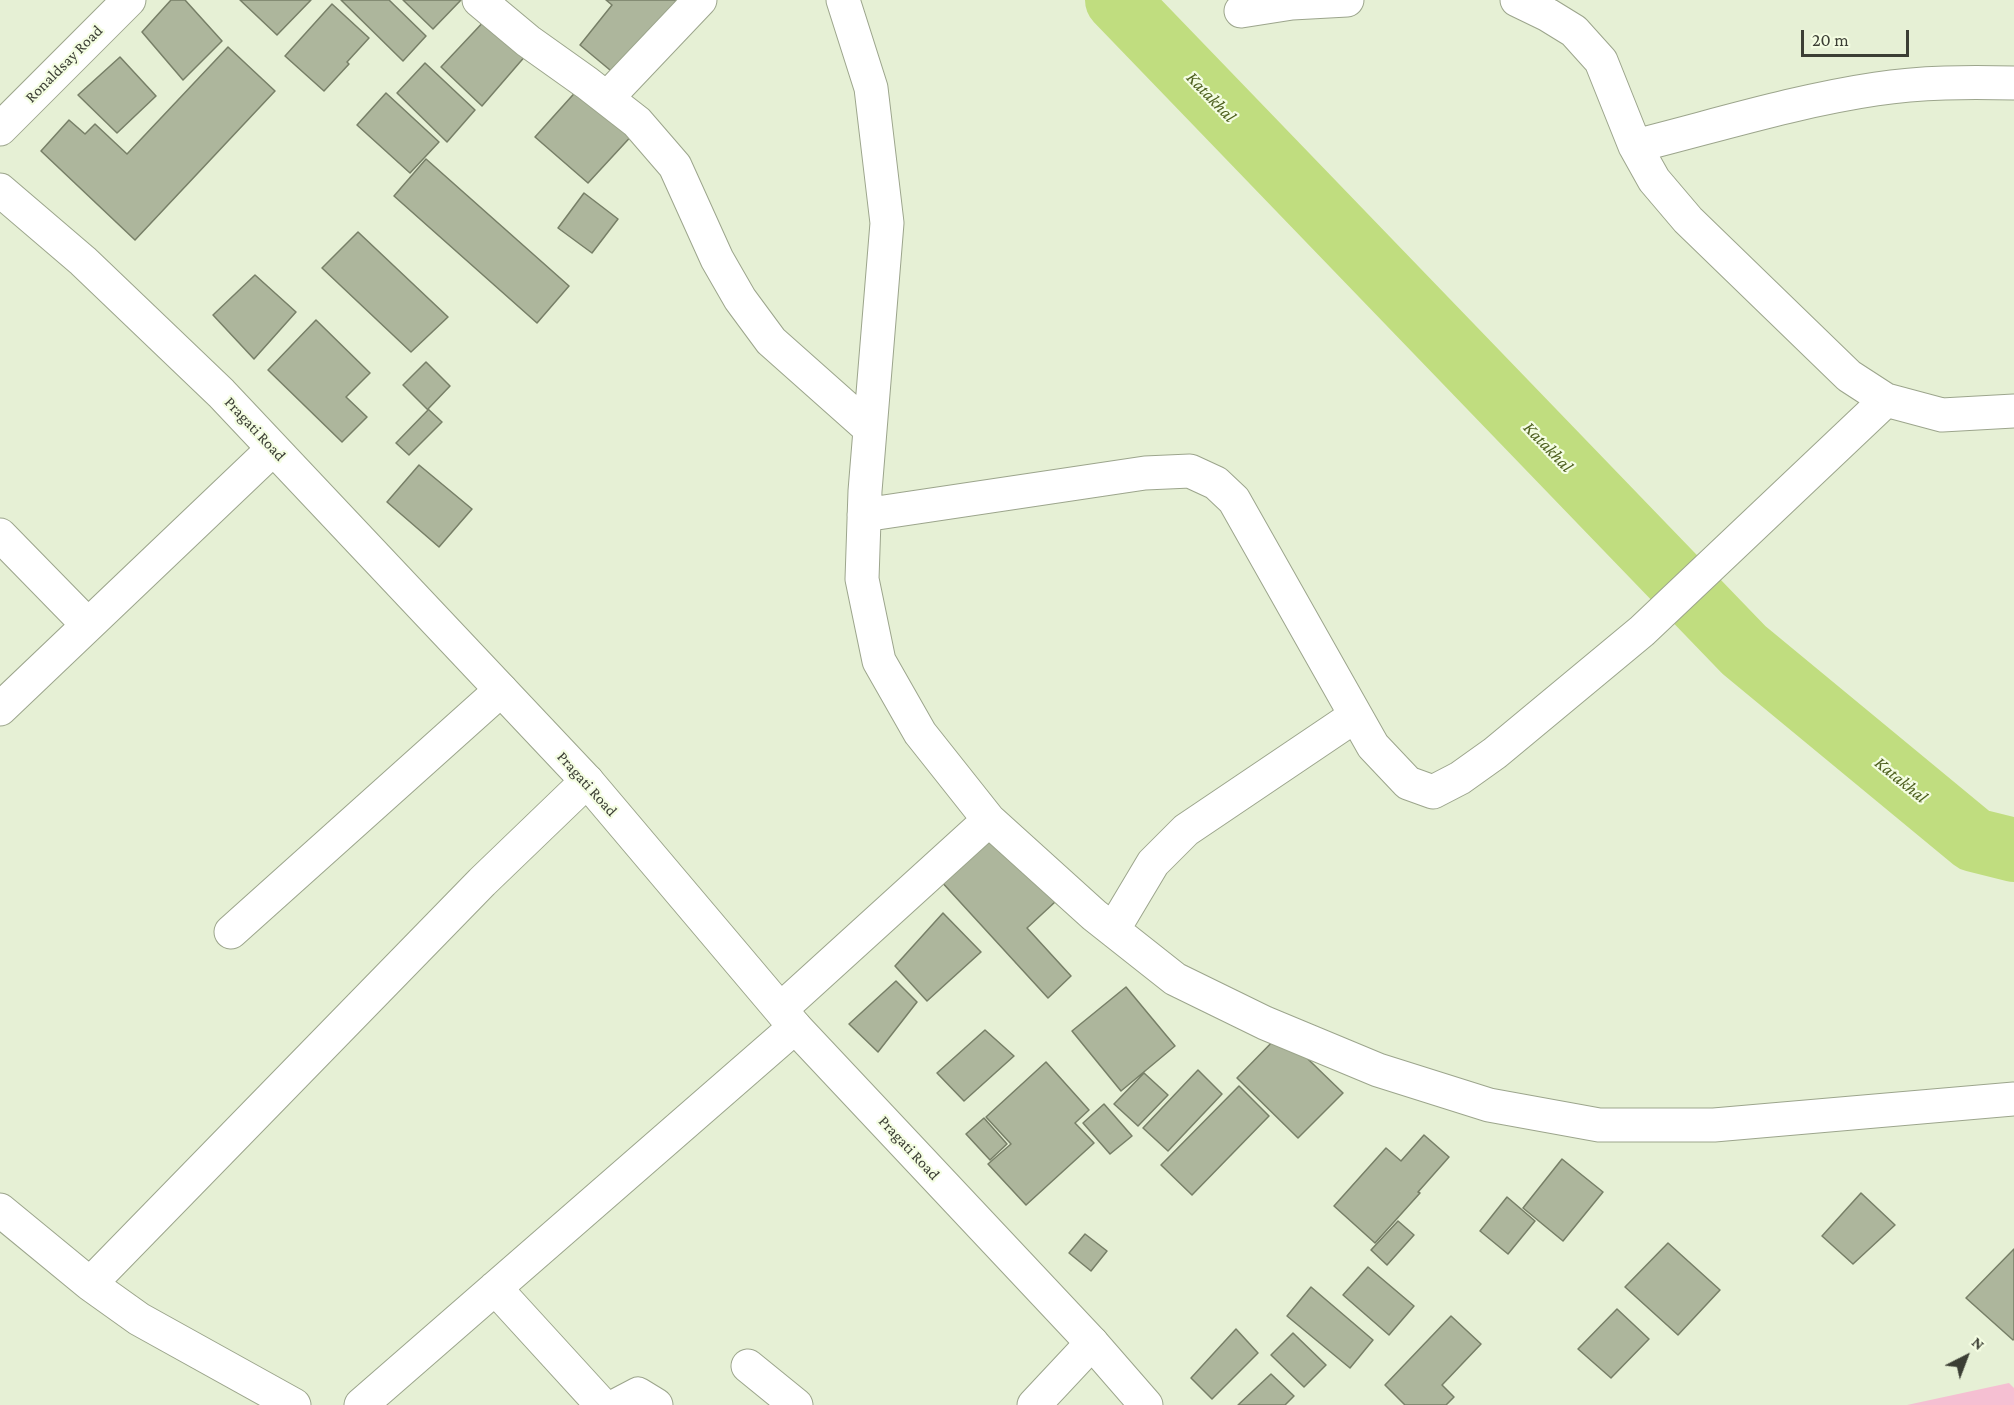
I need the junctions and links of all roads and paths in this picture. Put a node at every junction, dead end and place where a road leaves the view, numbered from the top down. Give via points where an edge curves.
1 (129, 0) edge
2 (479, 0) edge
3 (700, 0) edge
4 (843, 0) edge
5 (1347, 0) edge
6 (1517, 0) edge
7 (1240, 11) dead end
8 (2014, 82) edge
9 (607, 98) junction
10 (0, 129) edge
11 (1635, 146) junction
12 (0, 190) edge
13 (1886, 400) junction
14 (2014, 411) edge
15 (870, 429) junction
16 (273, 449) junction
17 (864, 515) junction
18 (0, 535) edge
19 (88, 625) junction
20 (501, 690) junction
21 (0, 709) edge
22 (1356, 716) junction
23 (587, 781) junction
24 (989, 820) junction
25 (1113, 930) junction
26 (231, 932) dead end
27 (788, 1018) junction
28 (2014, 1099) edge
29 (0, 1210) edge
30 (90, 1284) junction
31 (495, 1288) junction
32 (1092, 1342) junction
33 (748, 1366) dead end
34 (294, 1405) edge
35 (361, 1405) edge
36 (604, 1405) edge
37 (617, 1405) edge
38 (656, 1405) edge
39 (796, 1405) edge
40 (1034, 1405) edge
41 (1146, 1405) edge

1 - 10 street, Ronaldsay Road
2 - 9 street
3 - 9 street
4 - 15 street via 871,88 887,223
5 - 7 street
6 - 11 street via 1574,31 1601,61
8 - 11 street via 1877,88
9 - 15 street via 637,122 675,166 717,259 771,341
11 - 13 street via 1654,180 1688,220 1849,376
12 - 16 street, Pragati Road via 83,261 221,393
13 - 14 street via 1942,415
13 - 22 street via 1642,631 1460,778 1433,792 1407,783 1373,746
15 - 17 street
16 - 19 street
16 - 20 street, Pragati Road
17 - 22 street via 1145,473 1190,471 1216,483 1234,500
17 - 24 street via 862,579 879,661 920,733
18 - 19 street
19 - 21 street
20 - 23 street, Pragati Road
20 - 26 street
22 - 25 street via 1179,836 1153,863
23 - 27 street, Pragati Road
23 - 30 street via 482,882
24 - 25 street
24 - 27 street
25 - 28 street via 1175,979 1265,1023 1378,1070 1489,1104 1588,1123 1714,1125
27 - 31 street
27 - 32 street, Pragati Road
29 - 30 street
30 - 34 street via 139,1319
31 - 35 street
31 - 36 street
32 - 40 street
32 - 41 street, Pragati Road
33 - 39 street
37 - 38 street via 638,1394

